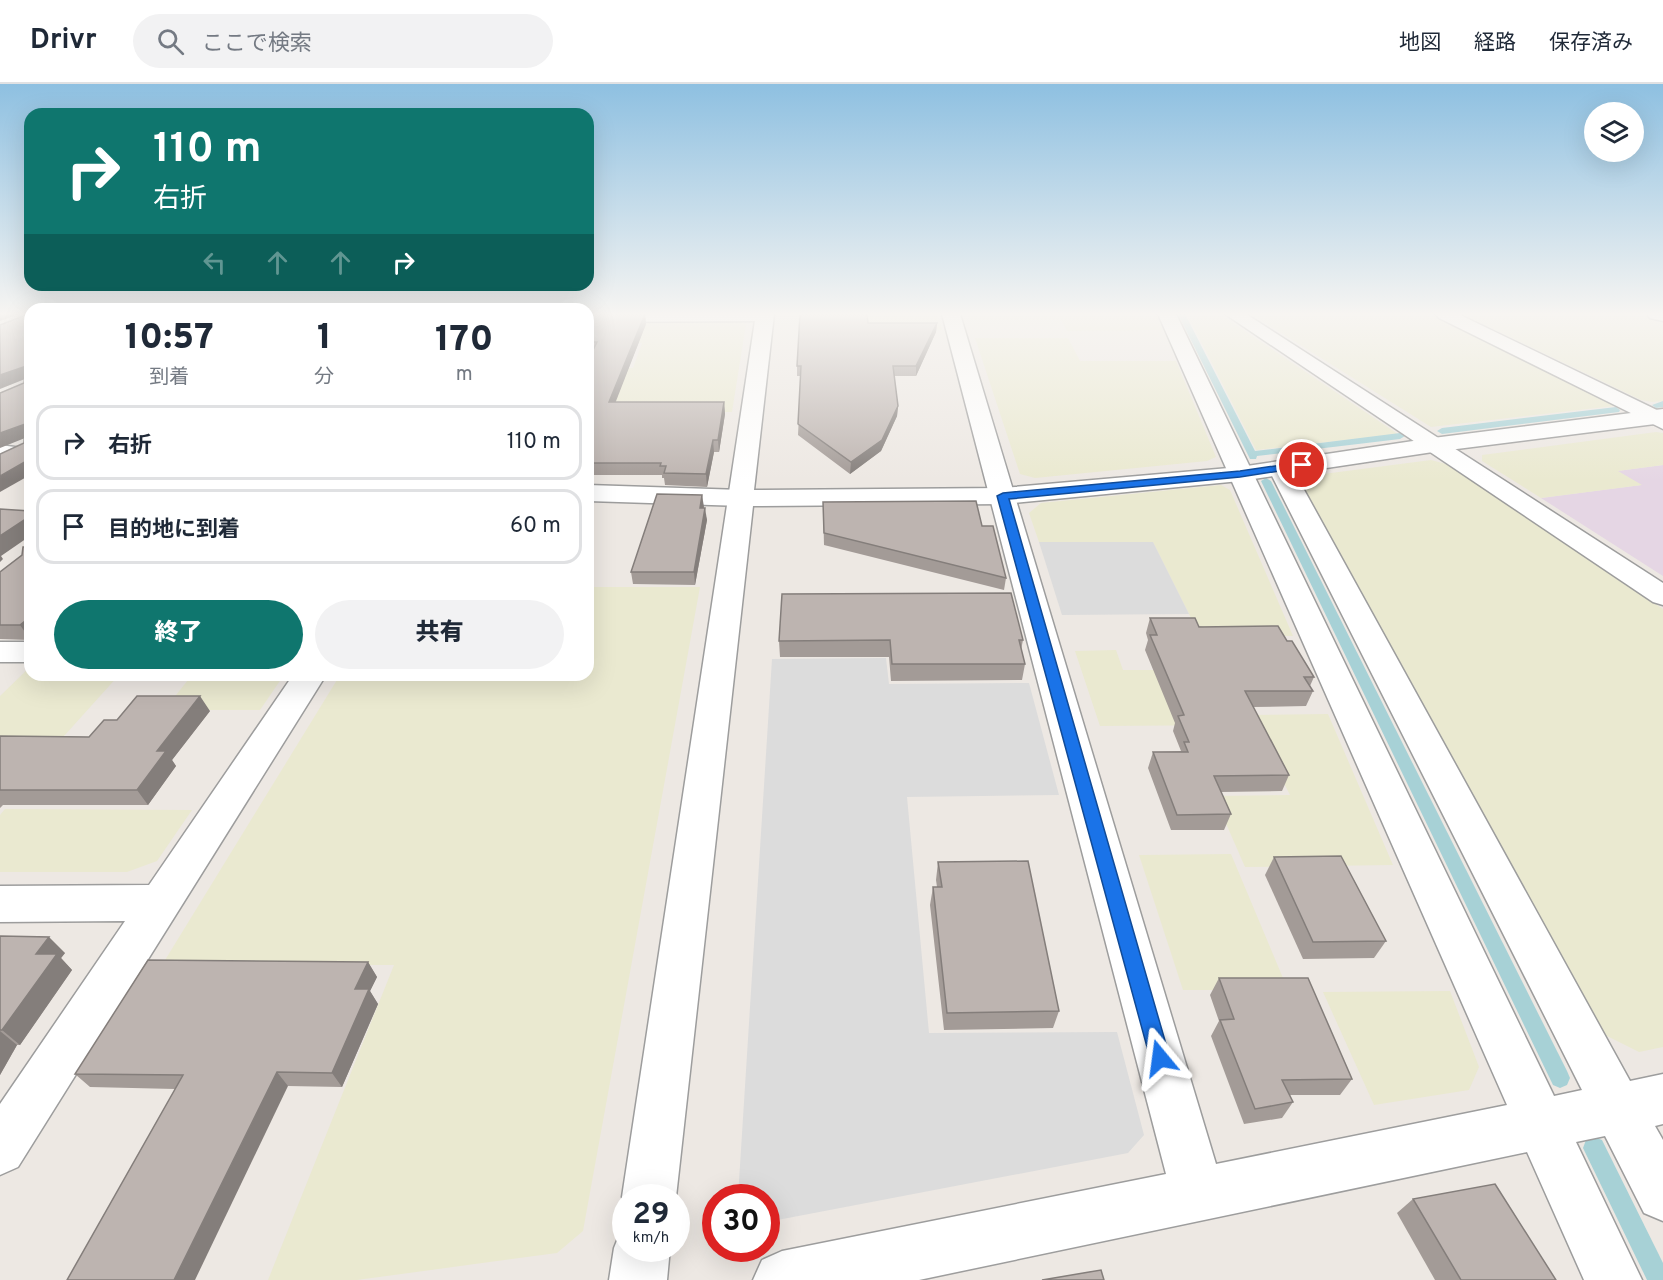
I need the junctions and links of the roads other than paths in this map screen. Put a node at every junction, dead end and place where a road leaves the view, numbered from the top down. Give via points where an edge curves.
1 (757, 370) edge
2 (967, 370) edge
3 (1192, 370) edge
4 (1319, 370) edge
5 (1561, 370) edge
6 (1660, 418) edge
7 (1433, 444) junction
8 (1280, 468) junction
9 (1240, 474) junction
10 (594, 493) edge
11 (1003, 496) junction
12 (742, 498) junction
13 (1663, 596) edge
14 (0, 652) edge
15 (24, 652) edge
16 (306, 681) edge
17 (161, 903) junction
18 (0, 904) edge
19 (1640, 1104) edge
20 (1542, 1124) junction
21 (0, 1149) edge
22 (650, 1184) edge
23 (1198, 1194) junction
24 (1663, 1194) edge
25 (640, 1262) edge
26 (638, 1280) edge
27 (782, 1280) edge
28 (1613, 1280) edge

1 - 12 street
2 - 11 street
3 - 9 street
4 - 7 street
5 - 6 street
6 - 7 street
7 - 8 street
7 - 13 street
8 - 9 street
8 - 19 street
9 - 11 street
9 - 20 street
10 - 12 street
11 - 12 street
11 - 23 street
12 - 22 street
14 - 15 street
16 - 17 street
17 - 18 street
17 - 21 street
19 - 20 street
19 - 24 street
20 - 23 street
20 - 28 street
23 - 27 street
25 - 26 street

